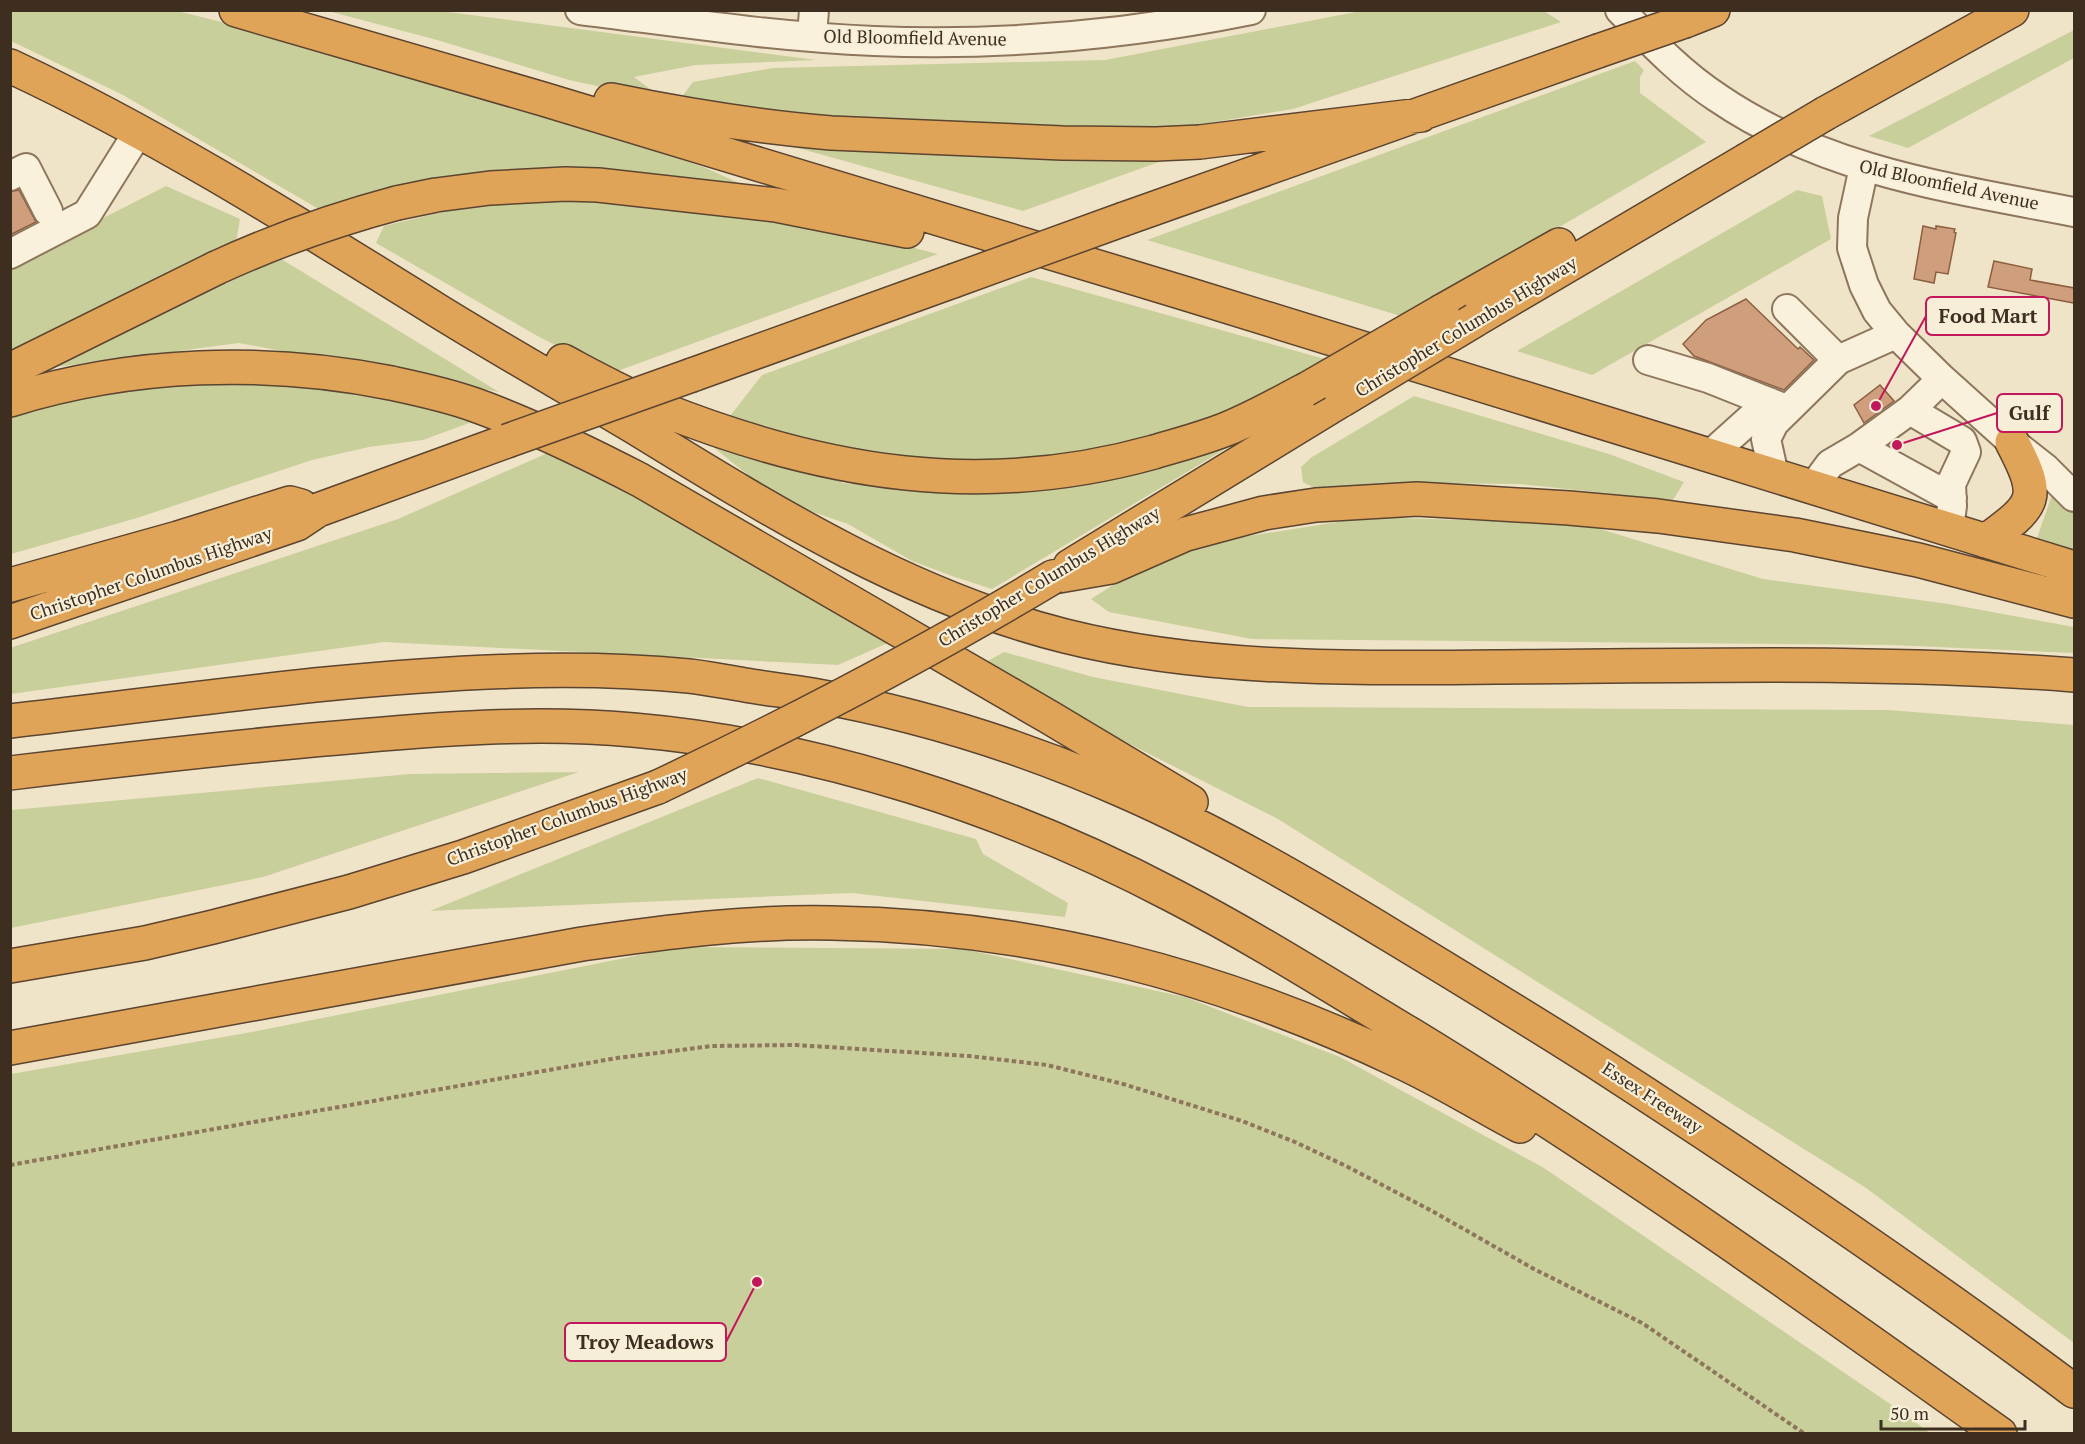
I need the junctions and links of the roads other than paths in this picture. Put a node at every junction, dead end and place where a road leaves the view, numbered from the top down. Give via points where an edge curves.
1 (236, 10) edge
2 (580, 10) edge
3 (1251, 10) edge
4 (1620, 10) edge
5 (2012, 10) edge
6 (1699, 16) edge
7 (800, 23) edge
8 (10, 66) edge
9 (543, 99) junction
10 (1421, 115) junction
11 (139, 131) junction
12 (1864, 167) junction
13 (10, 176) edge
14 (48, 211) dead end
15 (1658, 212) junction
16 (2074, 212) edge
17 (969, 229) junction
18 (10, 254) edge
19 (1787, 309) dead end
20 (1896, 334) junction
21 (490, 343) junction
22 (1648, 360) dead end
23 (1838, 360) junction
24 (10, 370) edge
25 (1942, 379) junction
26 (10, 400) edge
27 (1777, 405) junction
28 (1910, 410) junction
29 (2012, 442) junction
30 (1859, 447) junction
31 (1709, 456) junction
32 (2045, 468) junction
33 (2074, 473) edge
34 (1774, 475) junction
35 (1813, 487) junction
36 (2074, 497) edge
37 (318, 510) junction
38 (1950, 514) junction
39 (1986, 541) junction
40 (2074, 568) edge
41 (1053, 577) junction
42 (10, 585) edge
43 (2074, 601) edge
44 (10, 622) edge
45 (2074, 675) edge
46 (10, 721) edge
47 (10, 773) edge
48 (1211, 833) junction
49 (10, 966) edge
50 (10, 1048) edge
51 (1677, 1208) junction
52 (2074, 1391) edge
53 (2000, 1434) edge

1 - 9 highway
2 - 7 street, Old Bloomfield Avenue
3 - 7 street, Old Bloomfield Avenue via 1137,29 1033,39 875,41
4 - 12 street, Old Bloomfield Avenue via 1667,58 1717,98 1768,129
5 - 15 highway, Christopher Columbus Highway, bridge
6 - 10 highway, Christopher Columbus Highway, bridge
8 - 11 highway
9 - 10 highway via 570,91 697,117 786,130 1093,144 1200,142
9 - 17 highway
10 - 37 highway, Christopher Columbus Highway, bridge
11 - 18 street via 87,214
11 - 21 highway
12 - 16 street, Old Bloomfield Avenue
12 - 20 street via 1853,218 1852,248 1877,311
13 - 14 street via 26,168
15 - 21 highway, bridge via 1611,216 1259,415 1127,459 1048,474 940,477 825,460 744,439 658,408 520,340
15 - 41 highway, Christopher Columbus Highway, bridge
17 - 24 highway, bridge via 932,236 776,205 598,185 490,188 436,195 312,227 264,246
17 - 31 highway
19 - 23 street
20 - 23 street
20 - 25 street
21 - 45 highway via 689,462 884,569 966,604 1047,631 1110,646 1166,656 1285,666 1957,667
22 - 27 street
23 - 27 street
25 - 28 street
25 - 29 street
26 - 48 highway via 111,376 228,367 360,377 475,405 586,452 640,480 1049,717 1198,806
27 - 31 street
27 - 34 street via 1766,439
28 - 30 street
28 - 38 street via 1962,441 1966,452 1951,484
29 - 32 street
29 - 39 highway via 2030,479 2029,501 2022,513
30 - 35 street via 1830,464
30 - 38 street
31 - 34 highway
32 - 33 street
32 - 36 street
34 - 35 highway
35 - 38 highway
37 - 42 highway via 290,503
37 - 44 highway, Christopher Columbus Highway via 297,524
38 - 39 highway
39 - 40 highway
41 - 43 highway via 1111,567 1186,534 1264,513 1316,505 1417,499 1658,516 1795,535 1918,560
41 - 49 highway, Christopher Columbus Highway, bridge via 865,684 657,787 463,857 349,892 145,943
46 - 48 highway, Essex Freeway via 415,675 504,670 691,676 815,696 963,733 1120,789
47 - 51 highway via 412,731 570,726 682,735 809,758 976,809 1088,854 1171,894 1269,948 1499,1089
48 - 52 highway, Essex Freeway via 1334,900 1707,1134
50 - 51 highway via 672,931 757,924 909,926 1001,936 1092,952 1231,991 1398,1060
51 - 53 highway

